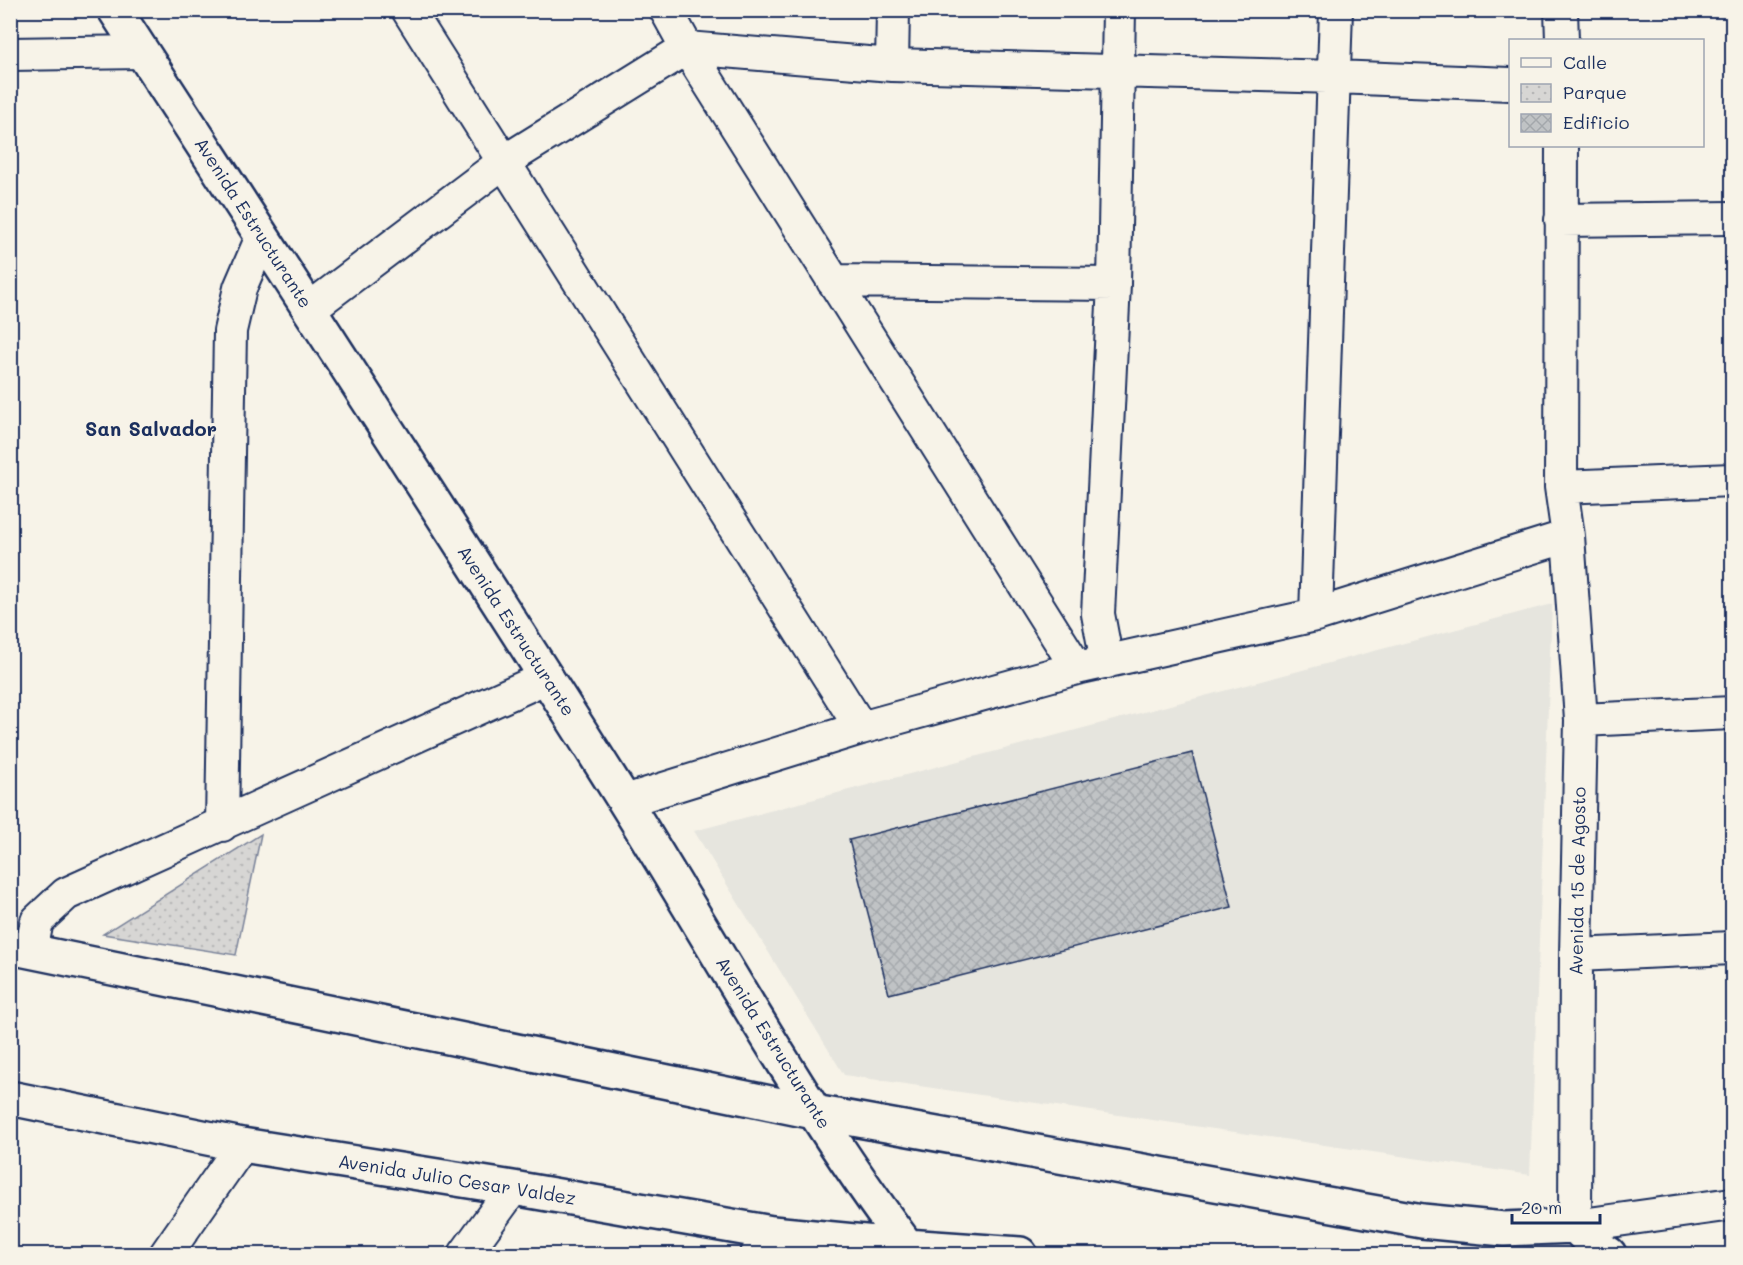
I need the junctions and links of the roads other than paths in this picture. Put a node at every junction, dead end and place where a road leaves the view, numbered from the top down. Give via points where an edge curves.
1 (115, 10) edge
2 (408, 10) edge
3 (666, 10) edge
4 (893, 10) edge
5 (1119, 10) edge
6 (1336, 10) edge
7 (1561, 10) edge
8 (1562, 39) edge
9 (687, 48) junction
10 (142, 52) junction
11 (10, 54) edge
12 (892, 65) junction
13 (1118, 71) junction
14 (1335, 77) junction
15 (1509, 84) edge
16 (1562, 147) edge
17 (505, 161) junction
18 (1732, 218) edge
19 (1561, 220) junction
20 (262, 237) junction
21 (833, 280) junction
22 (1114, 284) junction
23 (309, 309) junction
24 (1732, 480) edge
25 (1561, 487) junction
26 (1568, 536) junction
27 (1316, 615) junction
28 (1107, 662) junction
29 (1077, 668) junction
30 (546, 677) junction
31 (1732, 713) edge
32 (1581, 720) junction
33 (861, 728) junction
34 (625, 801) junction
35 (222, 825) junction
36 (1732, 948) edge
37 (21, 949) edge
38 (1576, 955) junction
39 (10, 1098) edge
40 (814, 1112) junction
41 (242, 1145) junction
42 (513, 1188) junction
43 (1732, 1204) edge
44 (1575, 1226) junction
45 (765, 1244) edge
46 (910, 1250) edge
47 (166, 1254) edge
48 (465, 1254) edge
49 (1020, 1254) edge
50 (1609, 1254) edge

1 - 10 street, Avenida Estructurante
2 - 17 street
3 - 9 street
4 - 12 street
5 - 13 street
6 - 14 street
7 - 8 street
9 - 12 street
9 - 17 street
9 - 21 street
10 - 11 street
10 - 20 street, Avenida Estructurante
12 - 13 street
13 - 14 street
13 - 22 street
14 - 15 street
14 - 27 street
16 - 19 street, Avenida 15 de Agosto
17 - 23 street
17 - 33 street
18 - 19 street
19 - 25 street, Avenida 15 de Agosto
20 - 23 street, Avenida Estructurante
20 - 35 street via 240,288 230,331
21 - 22 street
21 - 29 street
22 - 28 street via 1098,614
23 - 30 street, Avenida Estructurante
24 - 25 street
25 - 26 street, Avenida 15 de Agosto
26 - 27 street
26 - 32 street, Avenida 15 de Agosto
27 - 28 street
28 - 29 street
29 - 33 street
30 - 34 street, Avenida Estructurante
30 - 35 street
31 - 32 street
32 - 38 street, Avenida 15 de Agosto
33 - 34 street
34 - 40 street, Avenida Estructurante
35 - 37 street via 66,894 38,921
36 - 38 street
37 - 40 street
38 - 44 street, Avenida 15 de Agosto
39 - 41 street, Avenida Julio Cesar Valdez
40 - 44 street via 1422,1221 1504,1229
40 - 46 street, Avenida Estructurante
41 - 42 street, Avenida Julio Cesar Valdez
41 - 47 street
42 - 45 street, Avenida Julio Cesar Valdez
42 - 48 street
43 - 44 street
44 - 50 street
45 - 46 street, Avenida Julio Cesar Valdez
46 - 49 street, Avenida Julio Cesar Valdez

